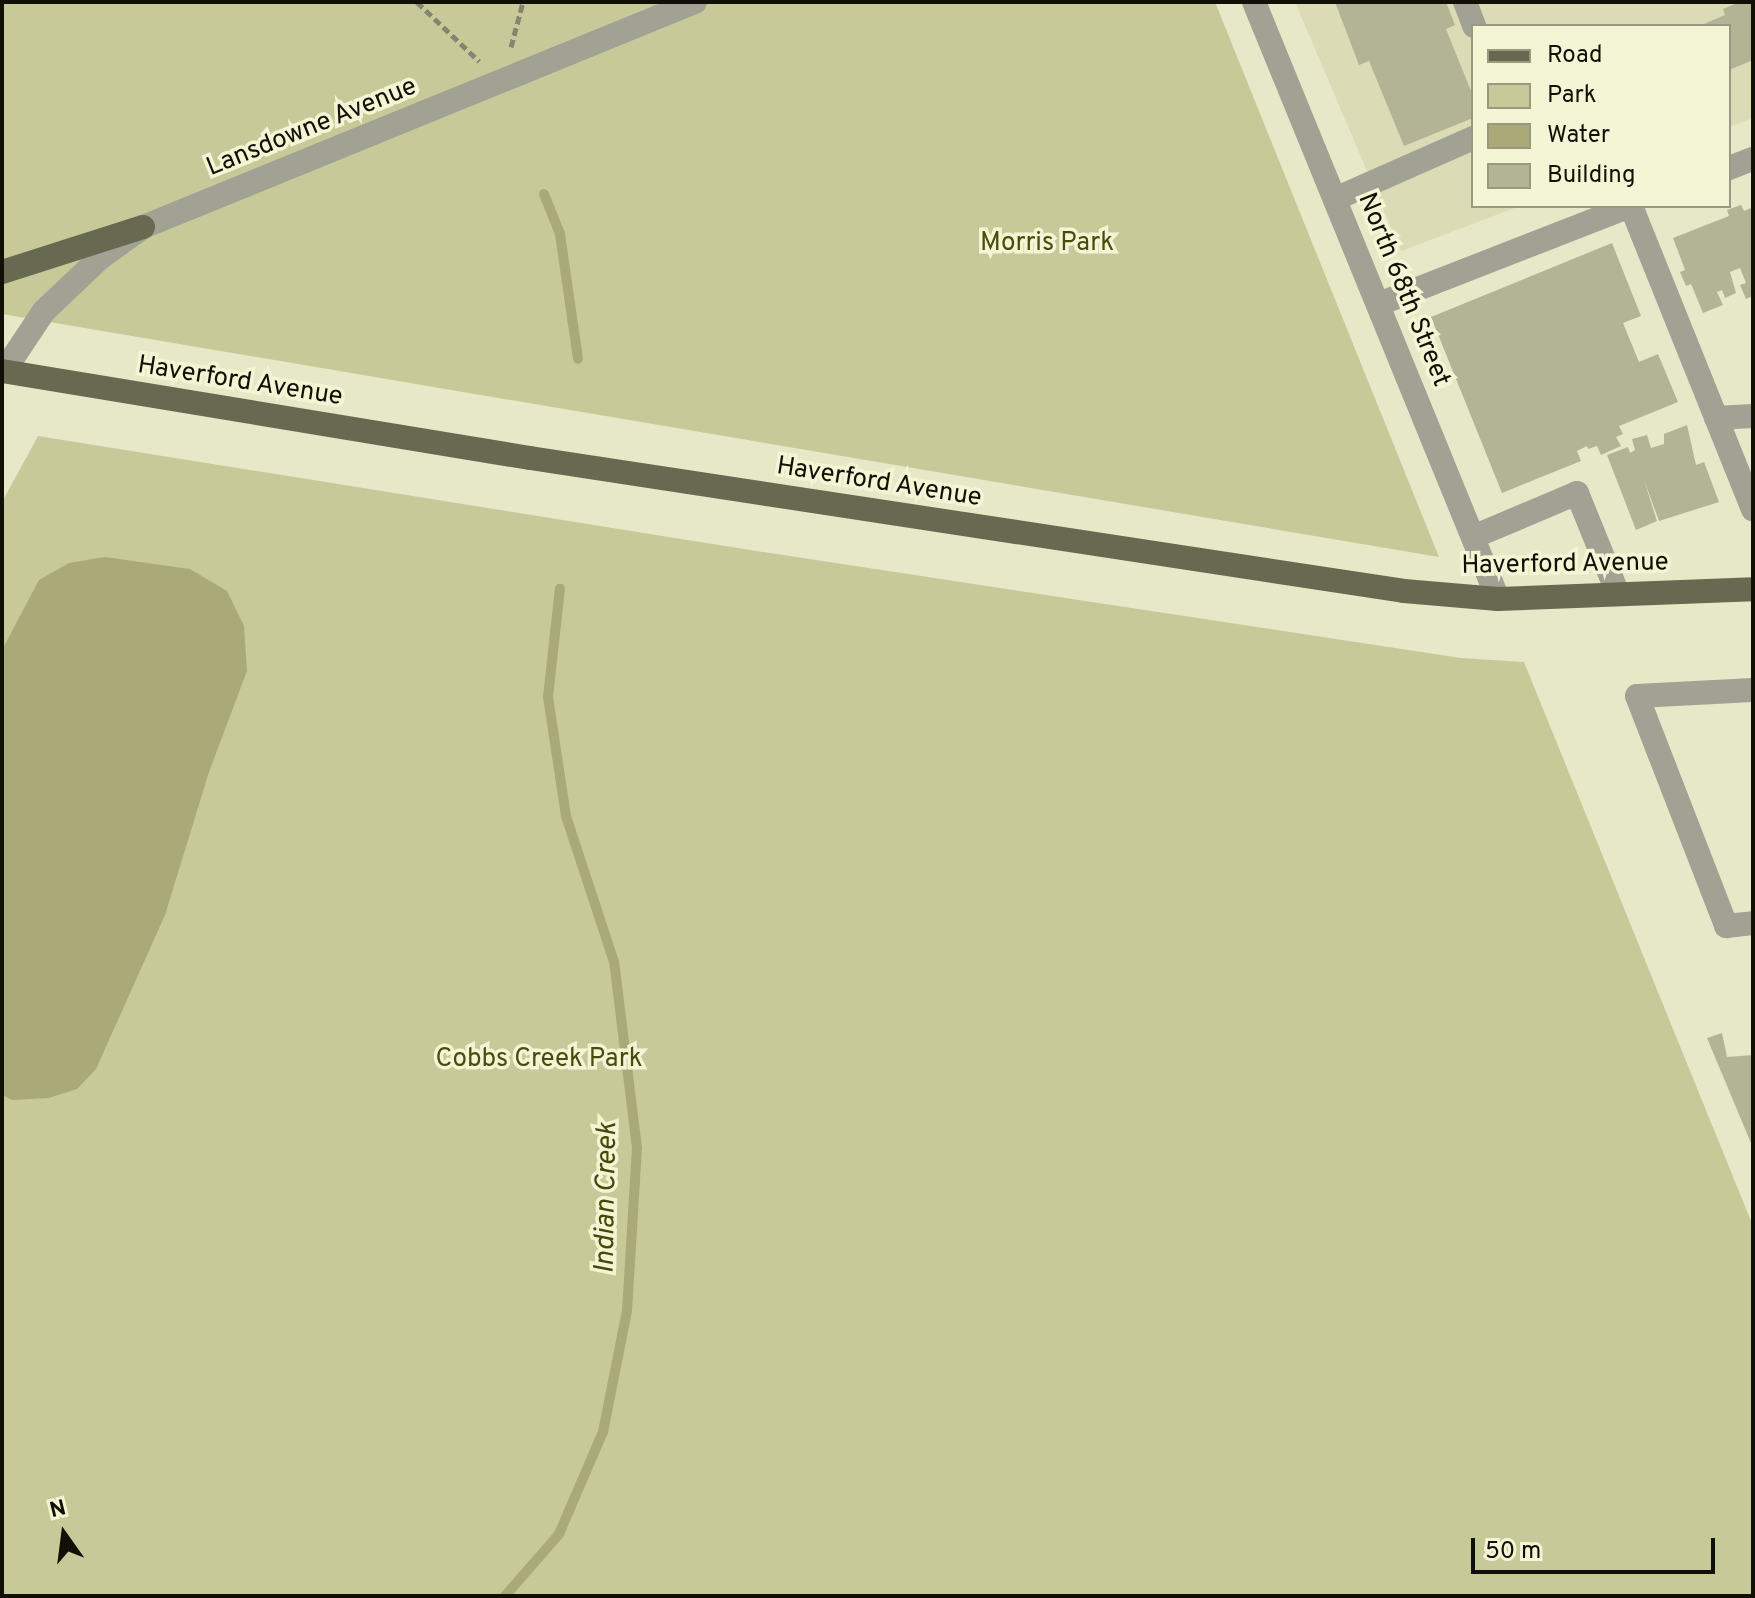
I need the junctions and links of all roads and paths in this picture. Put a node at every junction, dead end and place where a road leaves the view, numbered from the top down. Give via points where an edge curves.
1 (417, 2) edge
2 (523, 2) edge
3 (695, 2) edge
4 (1254, 2) edge
5 (1465, 2) edge
6 (1473, 24) edge
7 (500, 82) junction
8 (1471, 139) edge
9 (1753, 159) edge
10 (1731, 167) edge
11 (1335, 199) junction
12 (1626, 208) edge
13 (1632, 208) edge
14 (143, 227) junction
15 (2, 272) edge
16 (1379, 304) junction
17 (3, 373) edge
18 (1753, 416) edge
19 (1716, 418) junction
20 (1753, 509) edge
21 (1473, 537) junction
22 (1753, 589) edge
23 (1618, 594) junction
24 (1498, 599) junction
25 (1753, 690) edge
26 (1753, 923) edge

1 - 7 path
2 - 7 path
3 - 7 street, Lansdowne Avenue
4 - 11 street, North 68th Street
5 - 6 street
7 - 14 street, Lansdowne Avenue
8 - 11 street
9 - 10 street
11 - 16 street, North 68th Street
12 - 16 street
13 - 19 street
14 - 15 main road
14 - 17 street, Lansdowne Avenue via 100,258 44,311
16 - 21 street, North 68th Street
17 - 24 main road, Haverford Avenue via 1404,591
18 - 19 street
19 - 20 street
21 - 23 street via 1577,493
21 - 24 street, North 68th Street
22 - 23 main road, Haverford Avenue
23 - 24 main road, Haverford Avenue
25 - 26 street via 1637,696 1726,926

